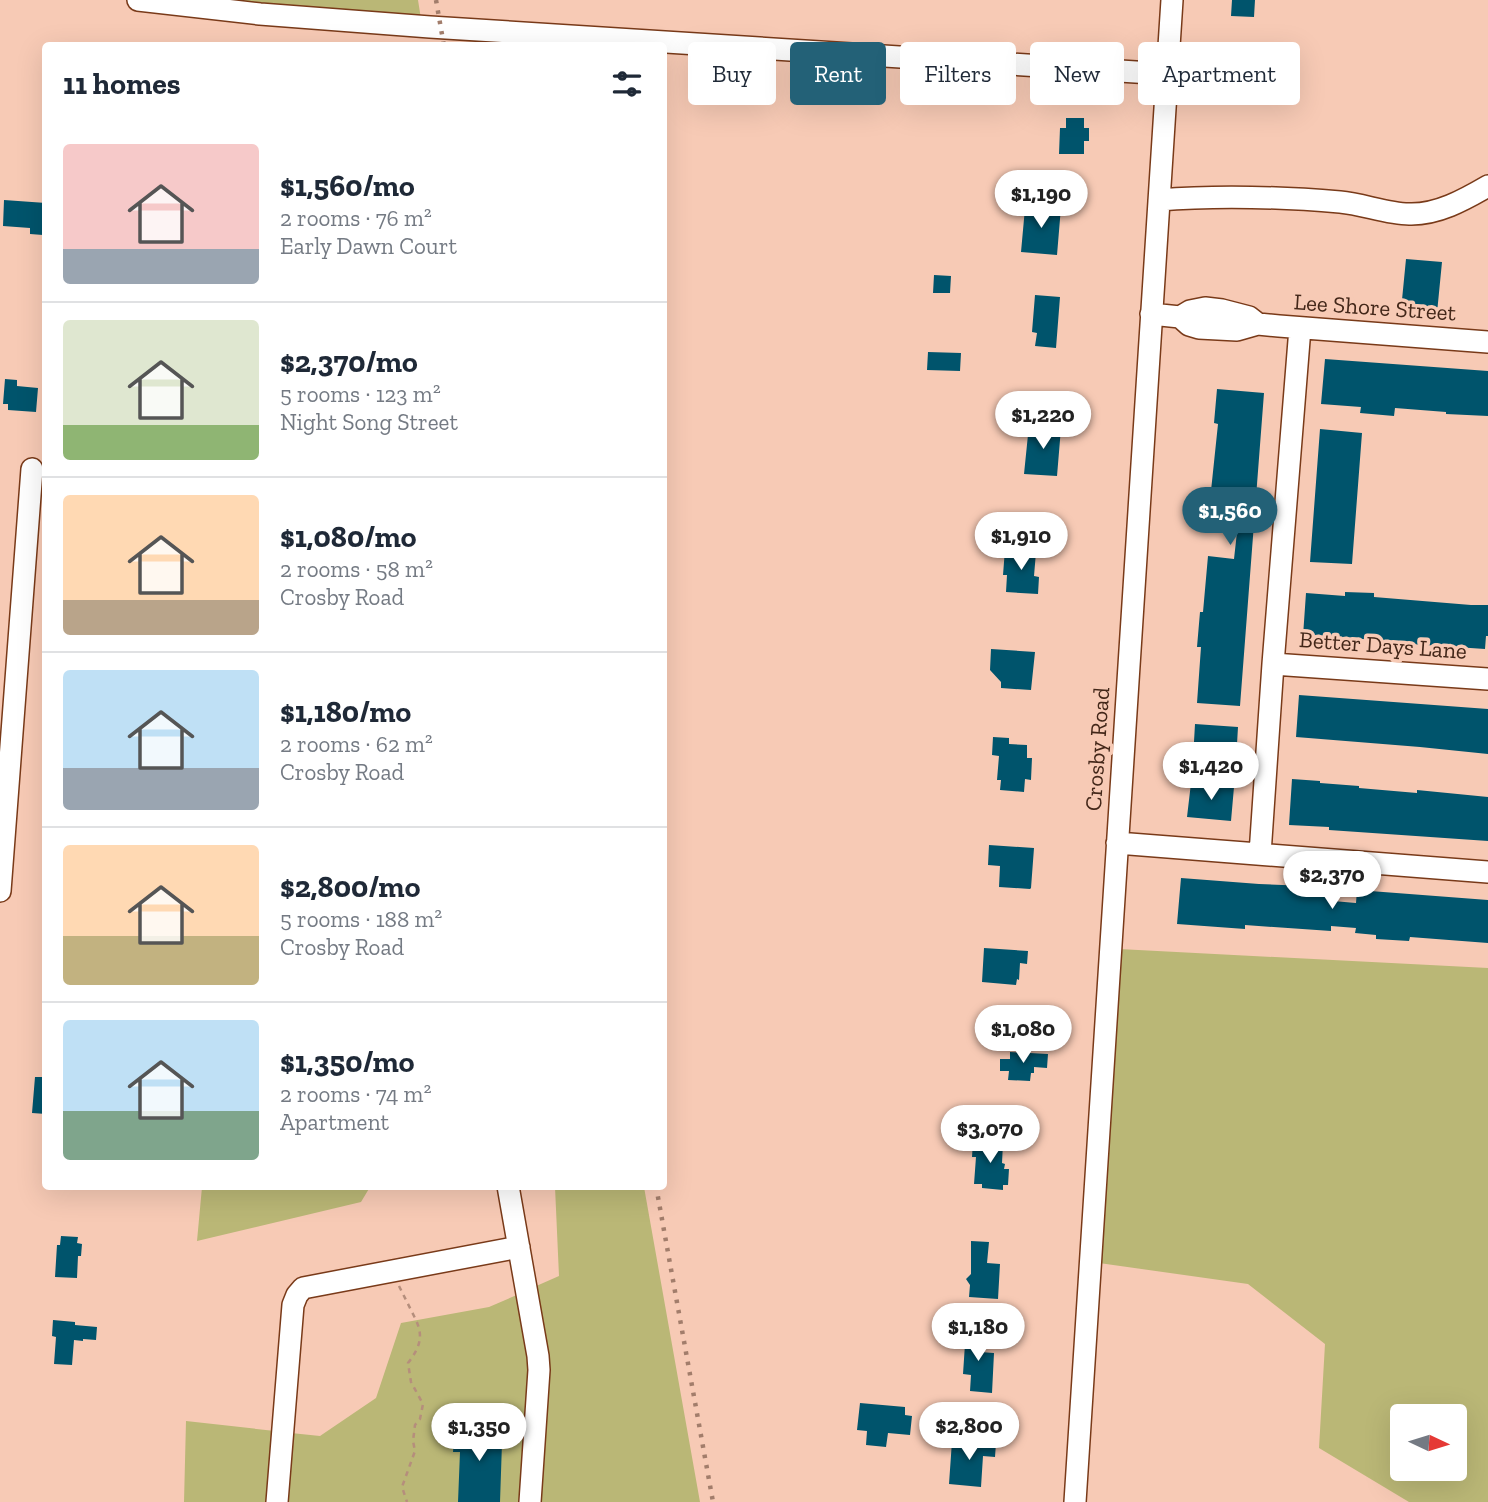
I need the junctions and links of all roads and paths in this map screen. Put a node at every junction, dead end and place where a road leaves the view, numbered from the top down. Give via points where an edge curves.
1 (138, 0) edge
2 (1172, 0) edge
3 (665, 42) edge
4 (667, 42) edge
5 (1169, 42) edge
6 (1138, 72) edge
7 (1165, 105) edge
8 (1488, 186) edge
9 (1159, 200) junction
10 (1151, 314) junction
11 (1300, 328) junction
12 (1488, 342) edge
13 (32, 469) dead end
14 (1273, 664) junction
15 (1488, 679) edge
16 (1117, 843) junction
17 (1261, 854) junction
18 (1488, 872) edge
19 (0, 891) edge
20 (509, 1190) edge
21 (519, 1247) junction
22 (391, 1270) junction
23 (277, 1502) edge
24 (407, 1502) edge
25 (530, 1502) edge
26 (1075, 1502) edge

1 - 3 street via 260,14
2 - 5 street, Crosby Road
4 - 6 street
7 - 9 street, Crosby Road
8 - 9 street via 1461,201 1408,214 1344,202 1255,197
9 - 10 street, Crosby Road
10 - 11 street, Lee Shore Street via 1180,317 1205,308 1222,310 1231,321 1249,317 1258,324
10 - 16 street, Crosby Road
11 - 12 street, Lee Shore Street
11 - 14 street
13 - 19 street
14 - 15 street, Better Days Lane
14 - 17 street
16 - 17 street
16 - 26 street, Crosby Road
17 - 18 street
20 - 21 street
21 - 22 street
21 - 25 street via 539,1370
22 - 23 street via 314,1284 297,1295
22 - 24 path via 421,1337 408,1363 411,1382 423,1404 415,1425 415,1451 402,1487

